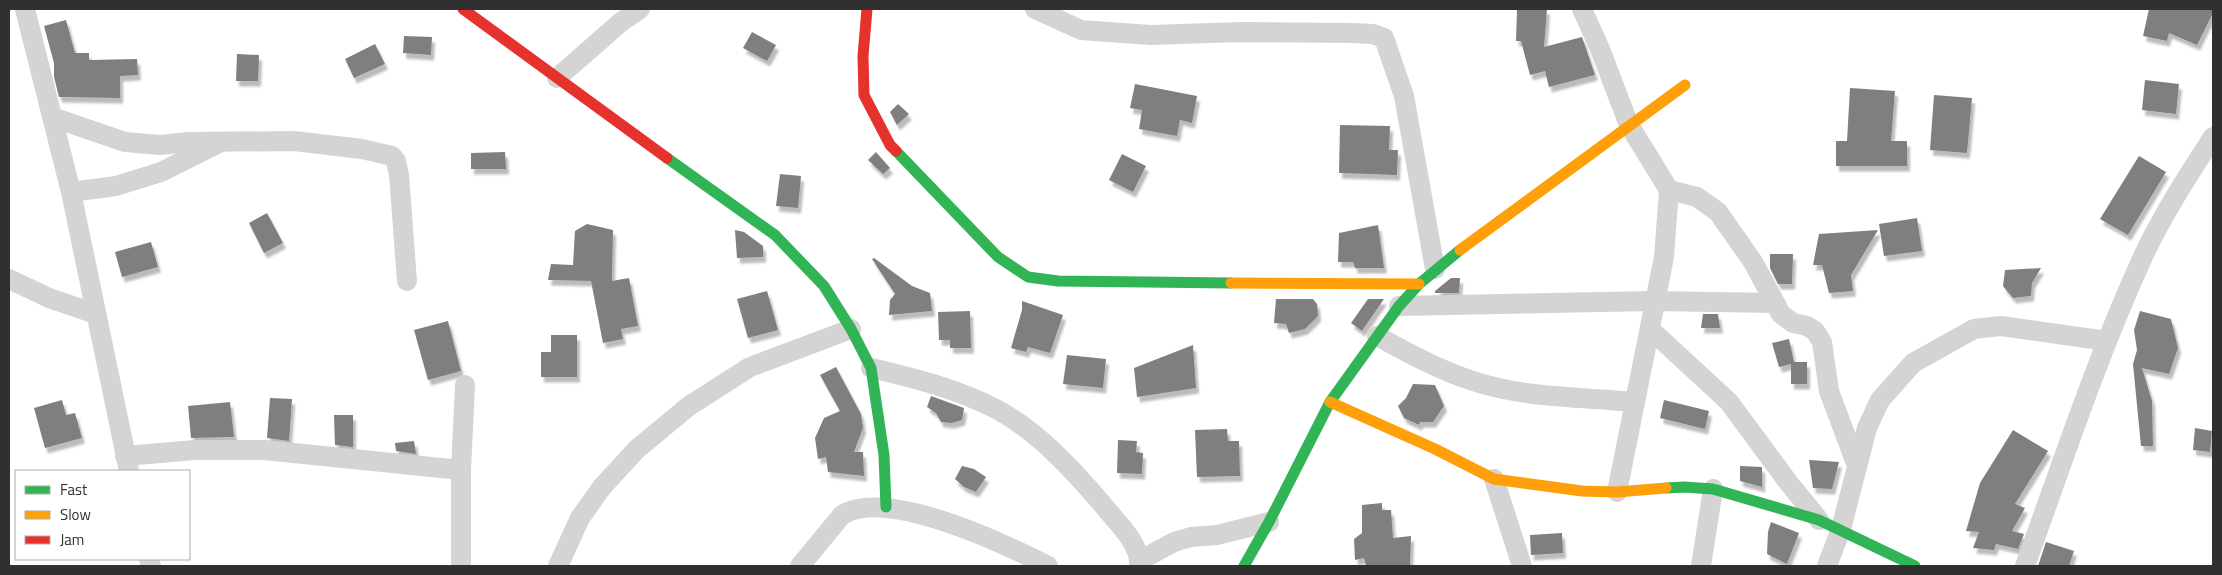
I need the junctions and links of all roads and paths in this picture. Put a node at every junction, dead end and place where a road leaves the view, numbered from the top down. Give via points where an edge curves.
1 (24, 9) edge
2 (463, 9) edge
3 (640, 9) edge
4 (867, 9) edge
5 (1035, 9) edge
6 (1582, 9) edge
7 (557, 78) junction
8 (1685, 85) dead end
9 (52, 117) junction
10 (1629, 125) junction
11 (2213, 136) edge
12 (221, 142) junction
13 (1670, 190) junction
14 (71, 192) junction
15 (1435, 269) junction
16 (9, 279) edge
17 (407, 281) dead end
18 (1419, 284) junction
19 (1656, 301) junction
20 (1775, 303) junction
21 (1399, 306) junction
22 (96, 314) junction
23 (851, 329) junction
24 (1651, 330) junction
25 (1377, 336) junction
26 (2107, 341) junction
27 (871, 368) junction
28 (465, 385) dead end
29 (1330, 402) junction
30 (1635, 402) junction
31 (127, 464) edge
32 (1857, 466) junction
33 (461, 470) junction
34 (1494, 479) junction
35 (1714, 488) junction
36 (1617, 492) junction
37 (886, 507) junction
38 (1819, 520) junction
39 (1269, 522) junction
40 (1841, 529) junction
41 (1028, 561) edge
42 (1139, 564) edge
43 (461, 566) edge
44 (558, 566) edge
45 (800, 566) edge
46 (1048, 566) edge
47 (1244, 566) edge
48 (1522, 566) edge
49 (1701, 566) edge
50 (1827, 566) edge
51 (1915, 566) edge
52 (2025, 566) edge

1 - 9 street
2 - 7 street
3 - 7 street
4 - 18 street via 864,95 890,146 998,257 1028,277 1156,283
5 - 15 street via 1081,30 1151,35 1352,33 1384,38 1404,96
6 - 10 street
7 - 23 street via 775,235 824,286
8 - 10 street
9 - 12 street via 125,142 160,145
9 - 14 street
10 - 13 street
10 - 15 street
11 - 26 street via 2178,190 2141,260
12 - 14 street via 161,172 116,186
12 - 17 street via 294,141 392,156 399,175
13 - 19 street
13 - 20 street via 1697,197 1718,212 1753,262
14 - 22 street
15 - 18 street
16 - 22 street via 49,298
18 - 21 street
19 - 20 street
19 - 21 street
19 - 24 street
20 - 32 street via 1786,319 1815,331 1822,342 1829,391
21 - 25 street
22 - 31 street
23 - 27 street
23 - 44 street via 750,367 689,406 637,449 602,487 580,518
24 - 30 street
24 - 38 street via 1729,402
25 - 29 street
25 - 30 street via 1434,367 1475,382 1525,392
26 - 32 street via 2001,326 1974,329 1914,363 1895,382 1880,400
26 - 52 street
27 - 37 street via 884,455
27 - 42 street via 951,390 998,411 1026,430 1092,492 1132,542
28 - 33 street
29 - 34 street
29 - 39 street
30 - 36 street
31 - 33 street via 195,450 264,450
32 - 40 street
33 - 43 street
34 - 36 street via 1582,491
34 - 48 street
35 - 36 street via 1684,486
35 - 38 street
35 - 49 street
37 - 41 street via 954,524
37 - 45 street via 862,507 842,515
38 - 40 street
39 - 42 street via 1174,542
39 - 47 street
40 - 50 street
40 - 51 street
41 - 46 street

